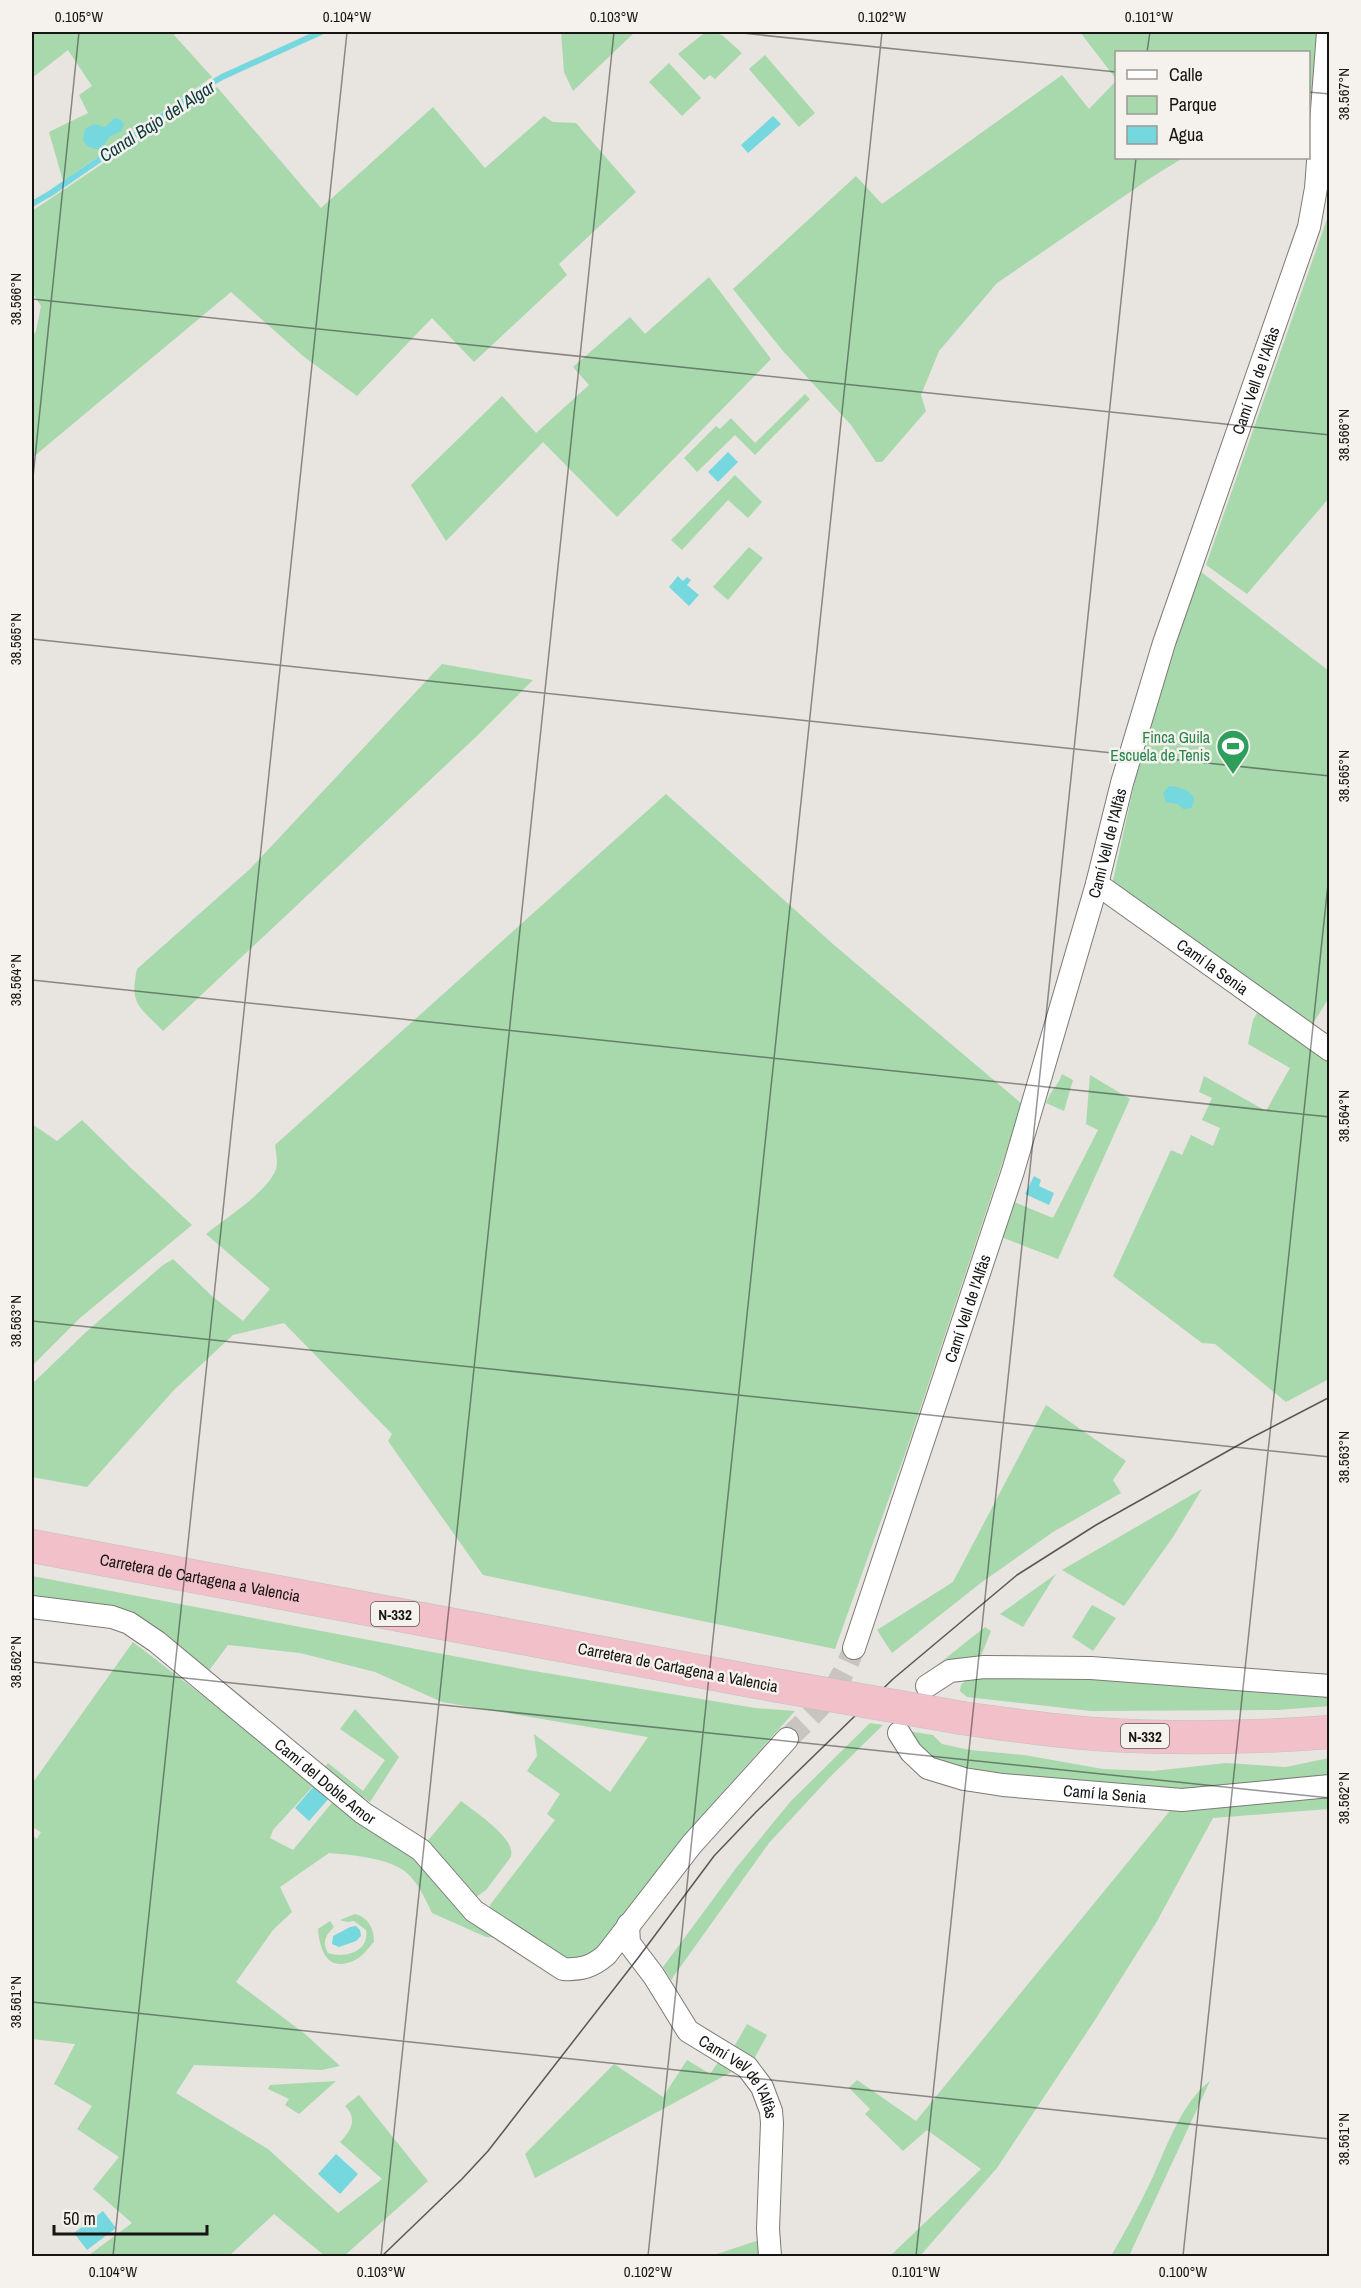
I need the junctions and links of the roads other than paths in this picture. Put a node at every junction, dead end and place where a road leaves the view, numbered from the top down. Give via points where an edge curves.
1 (1328, 32) edge
2 (1097, 884) junction
3 (1329, 1050) edge
4 (32, 1546) edge
5 (32, 1607) edge
6 (854, 1647) tunnel mouth
7 (927, 1686) dead end
8 (1329, 1686) edge
9 (1329, 1732) edge
10 (899, 1733) dead end
11 (787, 1739) tunnel mouth
12 (1329, 1786) edge
13 (628, 1925) junction
14 (606, 1955) junction
15 (638, 1958) junction
16 (770, 2256) edge

1 - 2 street, Camí Vell de l'Alfàs via 1316,188 1309,227 1164,644 1122,783
2 - 3 street, Camí la Senia
2 - 6 street, Camí Vell de l'Alfàs via 1013,1171
4 - 9 highway, Carretera de Cartagena a Valencia / N-332, bridge via 758,1682 1031,1728 1126,1735
5 - 14 street, Camí del Doble Amor via 112,1617 129,1623 363,1813 421,1850 474,1911 563,1969 578,1970
7 - 8 street via 950,1671 984,1667 1091,1668
10 - 12 street, Camí la Senia via 928,1768 1003,1785 1182,1800
11 - 13 street via 692,1844
13 - 14 street
13 - 15 street, Camí Vell de l'Alfàs via 629,1943
14 - 15 street via 622,1952
15 - 16 street, Camí Vell de l'Alfàs via 654,1976 688,2031 747,2067 762,2087 772,2123

